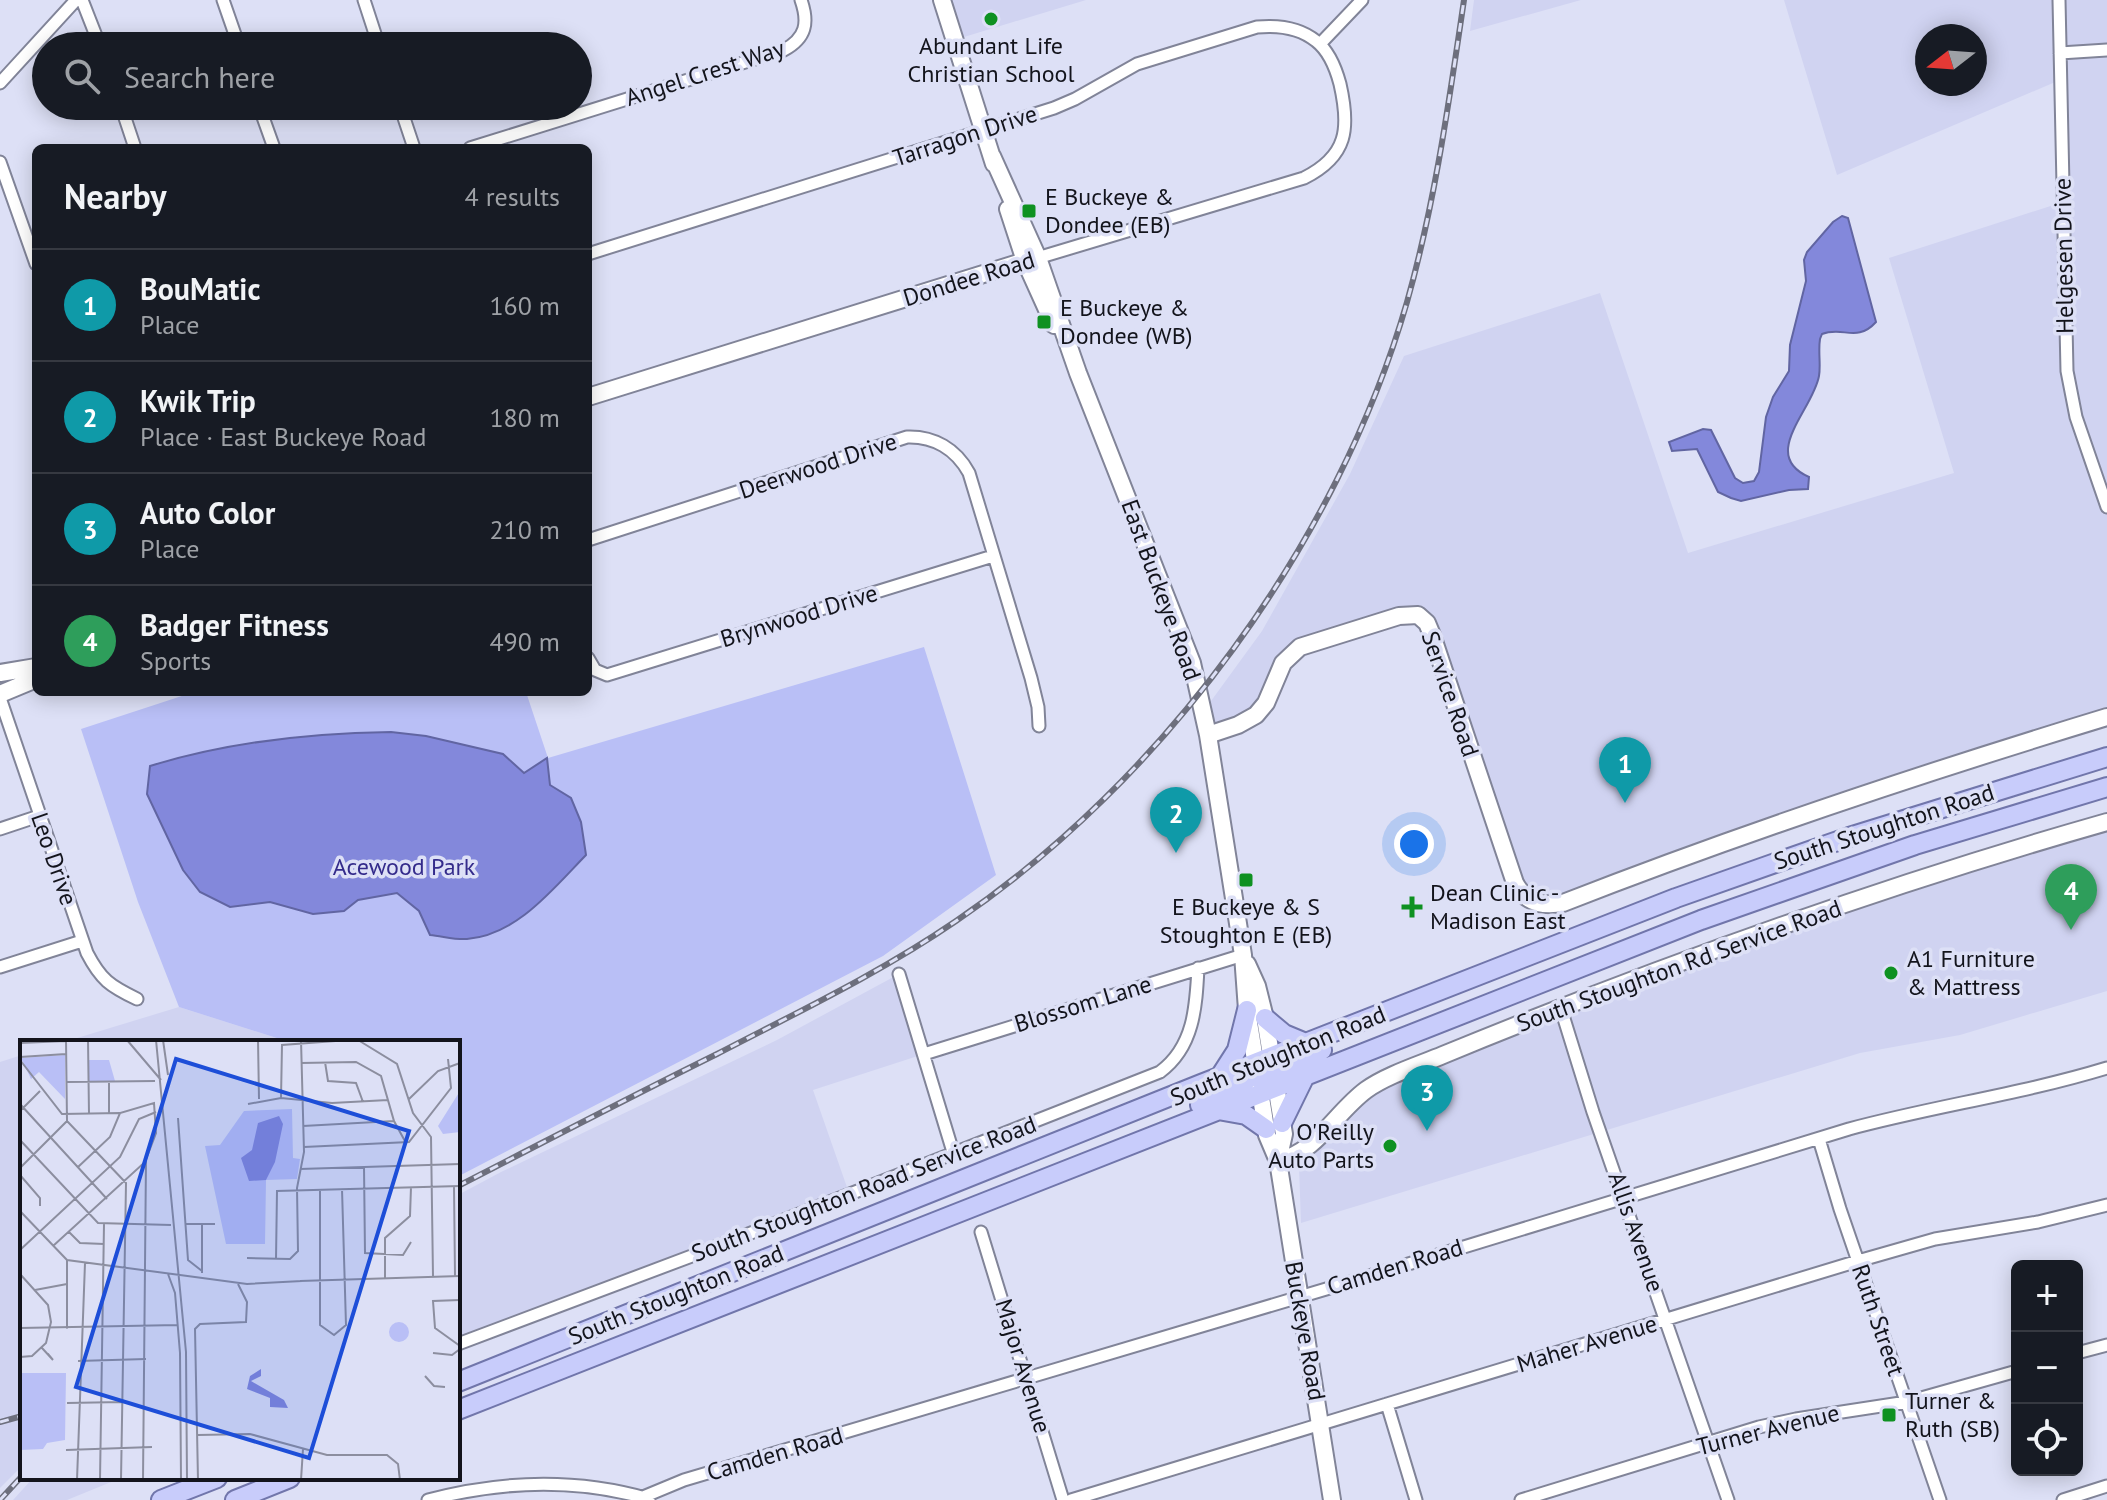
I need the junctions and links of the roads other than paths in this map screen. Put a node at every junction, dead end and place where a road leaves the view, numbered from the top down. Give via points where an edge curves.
1 (79, 0) edge
2 (223, 0) edge
3 (364, 0) edge
4 (801, 0) edge
5 (942, 0) edge
6 (1362, 0) edge
7 (2059, 0) edge
8 (49, 32) edge
9 (94, 32) edge
10 (234, 32) edge
11 (374, 32) edge
12 (1320, 44) junction
13 (32, 49) edge
14 (2107, 50) edge
15 (2060, 53) junction
16 (0, 83) edge
17 (592, 110) edge
18 (126, 120) edge
19 (264, 120) edge
20 (405, 120) edge
21 (560, 120) edge
22 (984, 130) junction
23 (134, 144) edge
24 (273, 144) edge
25 (413, 144) edge
26 (483, 144) edge
27 (0, 162) edge
28 (32, 253) edge
29 (592, 253) edge
30 (1032, 259) junction
31 (592, 396) edge
32 (2107, 507) edge
33 (592, 539) edge
34 (993, 556) junction
35 (592, 665) edge
36 (32, 668) edge
37 (0, 673) edge
38 (32, 681) edge
39 (0, 696) edge
40 (2107, 717) edge
41 (1039, 726) dead end
42 (1208, 735) junction
43 (2107, 757) edge
44 (2107, 787) edge
45 (39, 816) junction
46 (2107, 822) edge
47 (0, 829) edge
48 (1515, 883) joint
49 (82, 941) junction
50 (1243, 955) junction
51 (1509, 963) junction
52 (0, 967) edge
53 (1198, 968) junction
54 (899, 974) dead end
55 (137, 999) dead end
56 (1561, 1009) junction
57 (1247, 1010) junction
58 (1265, 1018) junction
59 (1308, 1044) junction
60 (924, 1054) junction
61 (2107, 1068) edge
62 (1266, 1076) junction
63 (1305, 1076) junction
64 (1219, 1078) junction
65 (1218, 1110) junction
66 (1274, 1126) junction
67 (1819, 1139) junction
68 (953, 1152) junction
69 (1278, 1161) junction
70 (1049, 1176) junction
71 (1625, 1198) junction
72 (2107, 1205) edge
73 (981, 1232) dead end
74 (1858, 1261) junction
75 (1298, 1296) junction
76 (1667, 1320) junction
77 (460, 1343) edge
78 (2107, 1345) edge
79 (2083, 1351) edge
80 (2011, 1373) edge
81 (1027, 1379) junction
82 (460, 1381) edge
83 (1907, 1402) junction
84 (1387, 1404) junction
85 (460, 1409) edge
86 (1321, 1425) junction
87 (1709, 1444) junction
88 (212, 1480) edge
89 (285, 1480) edge
90 (2107, 1486) edge
91 (648, 1498) edge
92 (161, 1500) edge
93 (238, 1500) edge
94 (428, 1500) edge
95 (1063, 1500) edge
96 (1071, 1500) edge
97 (1332, 1500) edge
98 (1416, 1500) edge
99 (1521, 1500) edge
100 (1728, 1500) edge
101 (1940, 1500) edge
102 (2063, 1500) edge

1 - 8 street
1 - 9 street
2 - 10 street
3 - 11 street
4 - 17 street, Angel Crest Way via 806,20 801,38 784,50
5 - 22 street, East Buckeye Road
6 - 12 street
7 - 15 street, Helgesen Drive
12 - 22 street, Tarragon Drive via 1288,28 1257,27 1137,64 1075,99
12 - 30 street, Dondee Road via 1333,64 1346,112 1340,147 1320,170
13 - 16 street
14 - 15 street
15 - 32 street, Helgesen Drive via 2067,371 2076,417
18 - 23 street
19 - 24 street
20 - 25 street
21 - 26 street, Angel Crest Way
22 - 29 street, Tarragon Drive
22 - 30 street, East Buckeye Road
27 - 28 street
30 - 31 street, Dondee Road
30 - 42 street, East Buckeye Road via 1192,663
33 - 34 street, Deerwood Drive via 915,437 943,445 965,466
34 - 35 street, Brynwood Drive via 604,675
34 - 41 street, Deerwood Drive via 1031,678
36 - 37 street
38 - 39 street
39 - 45 street, Leo Drive
40 - 48 street, South Stoughton Road via 1846,798 1563,903 1533,902
42 - 48 street, Service Road via 1256,715 1283,663 1300,647 1399,616 1418,615 1432,635
42 - 50 street, East Buckeye Road
43 - 51 main road, South Stoughton Road via 1820,847
44 - 63 main road, South Stoughton Road via 1772,894
45 - 47 street
45 - 49 street, Leo Drive
46 - 56 street, South Stoughton Rd Service Road via 1881,891
49 - 52 street
49 - 55 street, Leo Drive via 107,983
50 - 53 street, Blossom Lane
50 - 57 street, East Buckeye Road
50 - 58 street, East Buckeye Road
51 - 59 main road, South Stoughton Road
51 - 62 main road via 1486,980
53 - 60 street, Blossom Lane
53 - 68 street, South Stoughton Road Service Road via 1189,1033 1172,1063 1119,1089
54 - 60 street
56 - 69 street, South Stoughton Rd Service Road via 1370,1088 1307,1149
56 - 71 street, Allis Avenue
57 - 62 street, East Buckeye Road
57 - 64 main road via 1237,1050
58 - 59 main road
58 - 62 street, East Buckeye Road
59 - 62 main road, South Stoughton Road
60 - 68 street
61 - 67 street, Camden Road
62 - 63 main road, South Stoughton Road
62 - 64 main road, South Stoughton Road
62 - 65 main road, South Stoughton Road
62 - 66 street, Buckeye Road
62 - 70 main road
63 - 66 main road
64 - 82 main road, South Stoughton Road
65 - 66 main road
65 - 70 main road, South Stoughton Road
66 - 69 street, Buckeye Road
67 - 71 street, Camden Road
67 - 74 street, Ruth Street
68 - 77 street, South Stoughton Road Service Road
69 - 75 street, Buckeye Road
70 - 85 main road, South Stoughton Road
71 - 75 street, Camden Road
71 - 76 street, Allis Avenue
72 - 74 street, Maher Avenue via 1935,1239
73 - 81 street, Major Avenue
74 - 76 street, Maher Avenue
74 - 83 street, Ruth Street
75 - 81 street, Camden Road
75 - 86 street, Buckeye Road
76 - 84 street, Maher Avenue
76 - 87 street, Allis Avenue
78 - 79 street
80 - 83 street, Turner Avenue
81 - 91 street, Camden Road via 684,1480
81 - 95 street, Major Avenue
83 - 87 street, Turner Avenue via 1796,1419
83 - 101 street, Ruth Street
84 - 86 street, Maher Avenue
84 - 98 street
86 - 96 street, Maher Avenue
86 - 97 street, Buckeye Road
87 - 99 street, Turner Avenue
87 - 100 street, Allis Avenue
88 - 92 main road
89 - 93 main road
90 - 102 street
91 - 94 street via 517,1483

